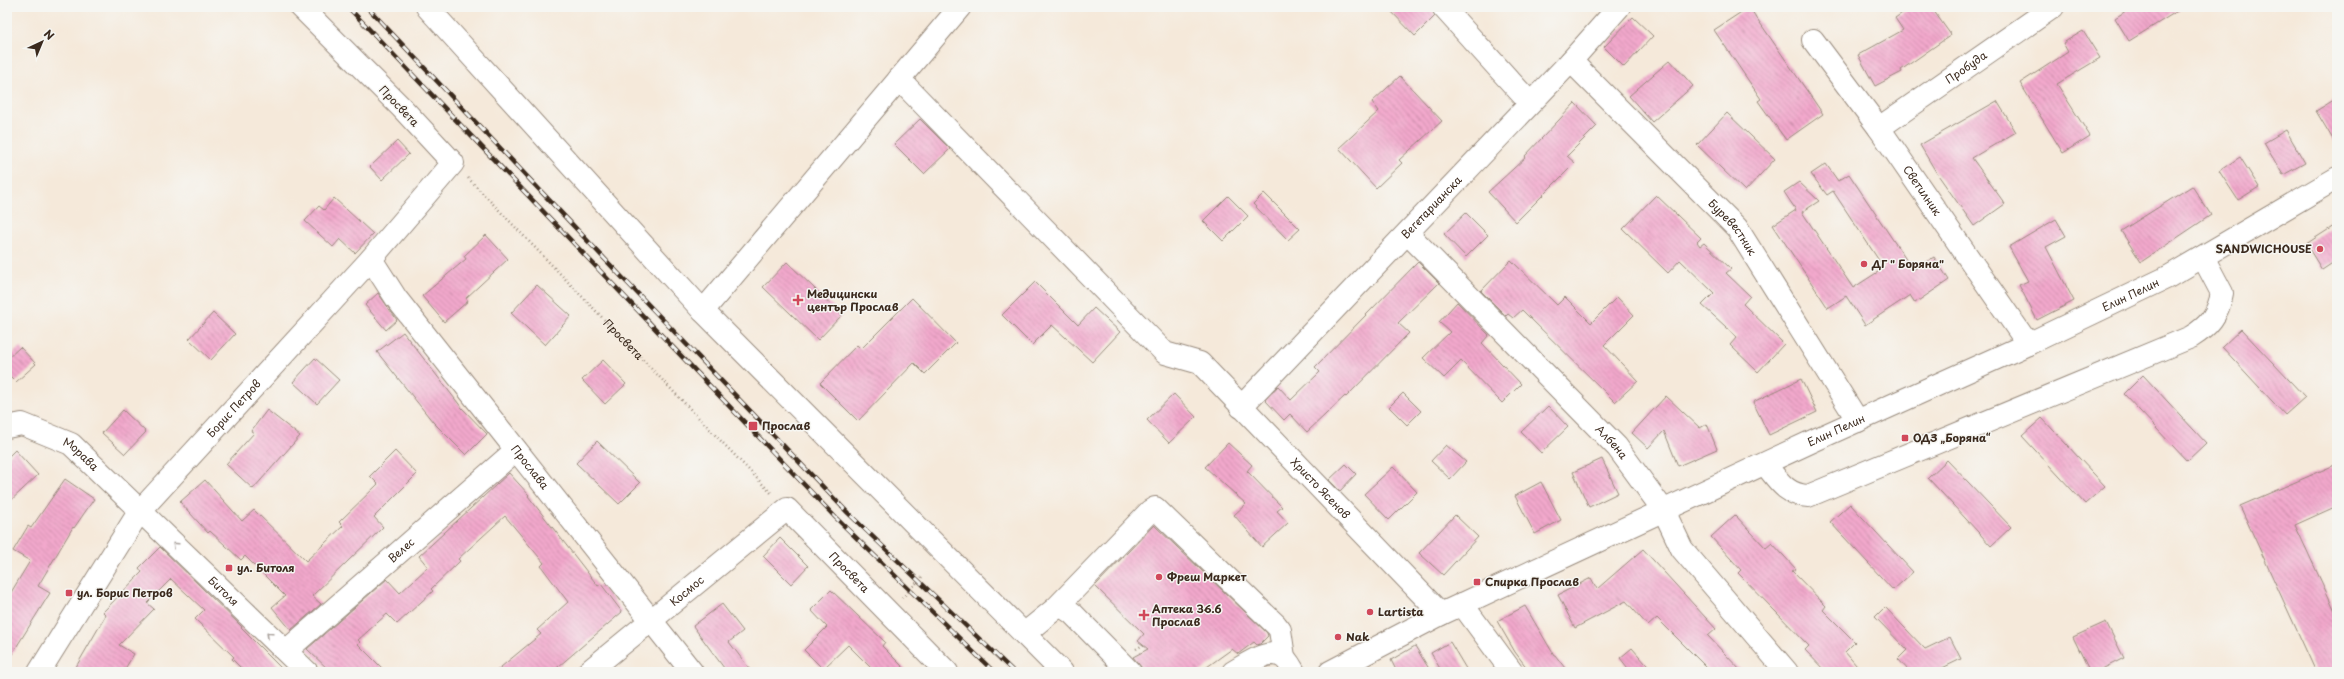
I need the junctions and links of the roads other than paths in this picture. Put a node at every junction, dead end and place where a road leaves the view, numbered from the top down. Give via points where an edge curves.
1 (301, 7) edge
2 (427, 7) edge
3 (960, 7) edge
4 (1443, 7) edge
5 (1619, 7) edge
6 (2053, 7) edge
7 (1813, 40) dead end
8 (1572, 61) junction
9 (899, 79) junction
10 (1530, 103) junction
11 (1879, 128) junction
12 (453, 163) joint
13 (2337, 178) edge
14 (1408, 234) junction
15 (2203, 257) junction
16 (371, 259) junction
17 (703, 311) junction
18 (2028, 344) junction
19 (1241, 407) junction
20 (1858, 420) junction
21 (7, 427) edge
22 (516, 450) junction
23 (1765, 464) junction
24 (786, 509) joint
25 (1664, 511) junction
26 (139, 512) junction
27 (1462, 604) junction
28 (1056, 608) junction
29 (1441, 614) junction
30 (653, 620) junction
31 (1024, 634) junction
32 (286, 651) junction
33 (1289, 665) edge
34 (40, 672) edge
35 (307, 672) edge
36 (588, 672) edge
37 (692, 672) edge
38 (947, 672) edge
39 (1062, 672) edge
40 (1130, 672) edge
41 (1233, 672) edge
42 (1330, 672) edge
43 (1512, 672) edge
44 (1787, 672) edge

1 - 12 street, Просвета
2 - 17 street
3 - 9 street
4 - 10 street
5 - 8 street, Вегетарианска
6 - 11 street, Пробуда
7 - 11 street, Светилник
8 - 10 street, Вегетарианска
8 - 20 street, Буревестник via 1737,228
9 - 17 street
9 - 19 street, Христо Ясенов via 1165,353 1200,363
10 - 14 street, Вегетарианска
11 - 18 street, Светилник
12 - 16 street, Борис Петров
13 - 15 street, Елин Пелин
14 - 19 street, Вегетарианска
14 - 25 street, Албена via 1617,447
15 - 18 street, Елин Пелин via 2168,277
15 - 23 street via 2222,293 2214,317 2206,328 2191,337 1808,496 1796,495 1786,490
16 - 22 street, Прослава via 396,298
16 - 26 street, Борис Петров
17 - 31 street
18 - 20 street, Елин Пелин
19 - 29 street, Христо Ясенов
20 - 23 street, Елин Пелин
21 - 26 street, Морава via 22,424 71,444
22 - 30 street, Прослава
22 - 32 street, Велес
23 - 25 street, Елин Пелин
24 - 30 street, Космос
24 - 38 street, Просвета
25 - 27 street, Елин Пелин
25 - 44 street, Албена via 1682,549
32 -> 26 street, Битоля
26 - 34 street, Борис Петров
27 - 29 street, Елин Пелин
27 - 43 street
28 - 31 street
28 - 33 street via 1155,508 1276,625 1280,630
28 - 40 street via 1063,607 1072,613
29 - 42 street, Елин Пелин
30 - 36 street, Космос
30 - 37 street, Прослава
31 - 39 street
32 - 35 street, Битоля
33 - 41 street via 1276,654 1267,654

